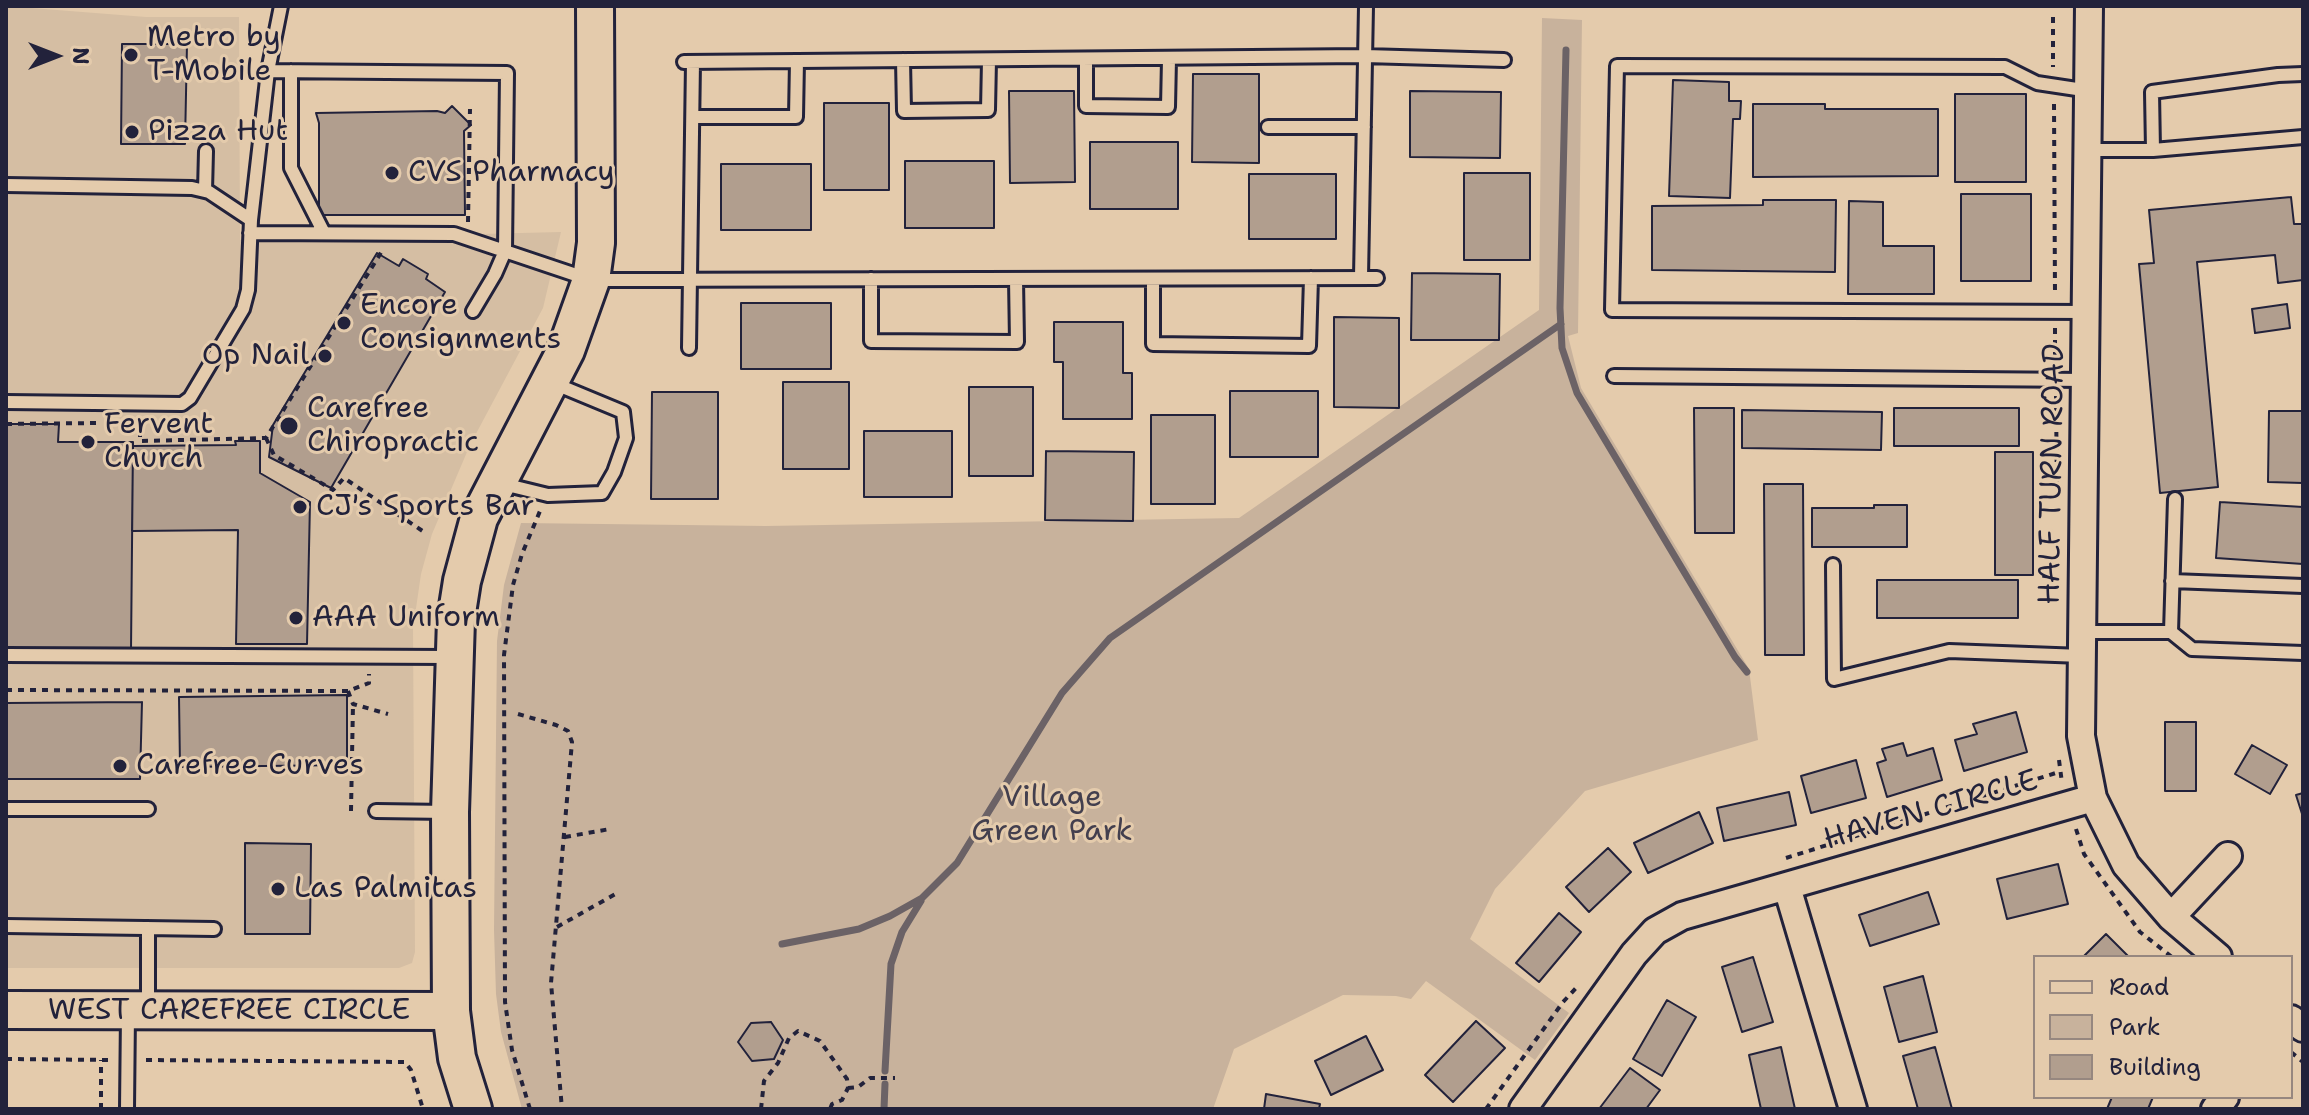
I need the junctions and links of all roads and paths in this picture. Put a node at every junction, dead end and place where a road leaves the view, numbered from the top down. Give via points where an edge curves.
1 (281, 6) edge
2 (595, 6) edge
3 (1366, 6) edge
4 (2089, 6) edge
5 (1365, 56) junction
6 (1169, 59) junction
7 (903, 60) junction
8 (989, 60) junction
9 (1086, 60) junction
10 (1504, 60) dead end
11 (797, 61) junction
12 (268, 71) junction
13 (291, 71) junction
14 (2303, 74) edge
15 (2090, 91) junction
16 (470, 109) dead end
17 (693, 117) junction
18 (1268, 127) dead end
19 (1364, 127) junction
20 (2303, 137) edge
21 (2089, 150) junction
22 (2153, 150) junction
23 (206, 151) dead end
24 (6, 185) edge
25 (205, 191) junction
26 (250, 226) junction
27 (324, 233) junction
28 (468, 239) junction
29 (384, 249) dead end
30 (505, 251) junction
31 (1361, 277) junction
32 (1311, 278) junction
33 (1377, 278) dead end
34 (871, 279) junction
35 (1016, 279) junction
36 (1153, 279) junction
37 (591, 280) junction
38 (691, 280) junction
39 (473, 311) dead end
40 (2088, 312) junction
41 (689, 348) dead end
42 (1614, 376) dead end
43 (2086, 380) junction
44 (549, 382) junction
45 (6, 402) edge
46 (110, 423) dead end
47 (125, 423) dead end
48 (6, 424) edge
49 (266, 438) junction
50 (496, 482) junction
51 (2175, 499) dead end
52 (540, 511) dead end
53 (424, 532) dead end
54 (1833, 565) dead end
55 (2172, 581) junction
56 (2303, 586) edge
57 (2171, 632) junction
58 (2083, 644) junction
59 (2303, 653) edge
60 (6, 655) edge
61 (454, 657) junction
62 (369, 672) dead end
63 (6, 690) edge
64 (348, 691) junction
65 (353, 704) junction
66 (388, 714) dead end
67 (518, 714) dead end
68 (2093, 798) junction
69 (6, 809) edge
70 (148, 809) dead end
71 (351, 811) dead end
72 (376, 811) dead end
73 (450, 812) junction
74 (610, 829) dead end
75 (564, 837) junction
76 (2228, 856) dead end
77 (1787, 887) junction
78 (619, 892) dead end
79 (2171, 917) junction
80 (6, 926) edge
81 (557, 927) junction
82 (148, 928) junction
83 (214, 929) dead end
84 (2216, 955) edge
85 (6, 1010) edge
86 (138, 1010) junction
87 (451, 1011) junction
88 (6, 1059) edge
89 (101, 1060) junction
90 (128, 1060) junction
91 (895, 1078) dead end
92 (848, 1088) junction
93 (101, 1109) edge
94 (127, 1109) edge
95 (423, 1109) edge
96 (473, 1109) edge
97 (530, 1109) edge
98 (562, 1109) edge
99 (761, 1109) edge
100 (830, 1109) edge
101 (1523, 1109) edge
102 (1853, 1109) edge

1 - 12 lane
2 - 37 main road via 596,243
3 - 5 lane
4 - 15 street, HALF TURN ROAD
5 - 6 lane
5 - 10 lane
5 - 19 lane
6 - 9 lane
6 - 9 lane via 1168,107 1086,106
7 - 8 lane
7 - 8 lane via 904,111 988,110
7 - 11 lane
8 - 9 lane
11 - 17 lane via 796,117
11 - 17 lane via 688,62
12 - 13 lane
12 - 26 lane
13 - 27 lane via 291,168
13 - 30 lane via 507,73
14 - 22 lane via 2152,92
15 - 21 street, HALF TURN ROAD
15 - 40 lane via 2037,83 2005,67 1617,66 1612,310
16 - 28 path
17 - 38 lane
18 - 19 lane
19 - 31 lane
20 - 22 lane
21 - 22 lane
21 - 40 street, HALF TURN ROAD
23 - 25 lane
24 - 25 lane
25 - 26 lane
26 - 27 lane
26 - 45 lane via 243,309 182,404
27 - 28 lane via 436,232
28 - 30 lane
29 - 49 path
30 - 37 lane
30 - 39 lane
31 - 32 lane
31 - 33 lane
32 - 36 lane
32 - 36 lane via 1309,346 1153,344
34 - 35 lane
34 - 35 lane via 871,341 1017,342
34 - 38 lane
35 - 36 lane
37 - 38 lane
37 - 44 main road
38 - 41 lane
40 - 43 street, HALF TURN ROAD
42 - 43 lane
43 - 58 street, HALF TURN ROAD
44 - 50 main road
44 - 50 lane via 623,412 626,438 614,472 602,493 548,495
46 - 48 path
47 - 49 path via 140,423 140,441
49 - 53 path via 274,455 333,490 344,478
50 - 61 main road via 470,546
51 - 55 lane
52 - 97 path via 513,585 504,685 505,1002 515,1065
54 - 58 lane via 1834,679 1949,651
55 - 56 lane
55 - 57 lane
57 - 58 lane
57 - 59 lane via 2192,649
58 - 68 street, HALF TURN ROAD via 2081,736
60 - 61 lane
61 - 73 main road
62 - 64 path via 369,683
63 - 64 path
64 - 65 path
65 - 66 path
65 - 71 path
67 - 75 path via 568,731 572,742
68 - 77 street, HAVEN CIRCLE
68 - 79 street, HALF TURN ROAD via 2126,865
69 - 70 lane
72 - 73 lane
73 - 87 main road
74 - 75 path
75 - 81 path
76 - 79 street
77 - 101 street, HAVEN CIRCLE via 1682,916 1655,931
77 - 102 street
78 - 81 path
79 - 84 street, HALF TURN ROAD
80 - 82 lane
81 - 98 path via 551,983
82 - 83 lane
82 - 86 lane
85 - 86 main road, WEST CAREFREE CIRCLE
86 - 87 main road, WEST CAREFREE CIRCLE
86 - 90 lane
87 - 96 main road via 457,1058
88 - 89 path
89 - 90 path
89 - 93 path
90 - 94 lane
90 - 95 path via 405,1062
91 - 92 path via 870,1078
92 - 99 path via 820,1041 798,1031 764,1081
92 - 100 path

